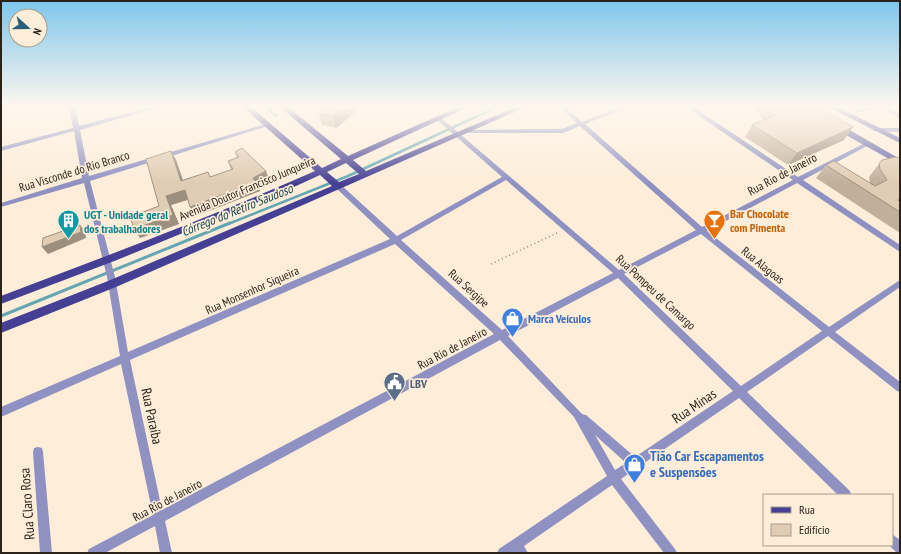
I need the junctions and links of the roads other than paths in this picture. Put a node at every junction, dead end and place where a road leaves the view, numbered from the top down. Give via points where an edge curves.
1 (59, 133) edge
2 (78, 133) edge
3 (242, 133) edge
4 (277, 133) edge
5 (315, 133) edge
6 (409, 133) edge
7 (457, 133) edge
8 (460, 133) edge
9 (592, 133) edge
10 (727, 133) edge
11 (847, 133) edge
12 (881, 133) edge
13 (900, 141) edge
14 (867, 144) junction
15 (1, 149) edge
16 (349, 161) junction
17 (900, 162) edge
18 (323, 172) junction
19 (362, 173) junction
20 (508, 177) junction
21 (86, 179) junction
22 (797, 179) junction
23 (336, 184) junction
24 (1, 204) edge
25 (702, 230) junction
26 (396, 240) junction
27 (900, 249) edge
28 (107, 263) junction
29 (619, 274) junction
30 (111, 281) junction
31 (900, 283) edge
32 (1, 300) edge
33 (1, 328) edge
34 (828, 332) junction
35 (501, 335) junction
36 (125, 359) junction
37 (900, 388) edge
38 (741, 391) junction
39 (1, 412) edge
40 (578, 414) junction
41 (38, 452) dead end
42 (634, 463) junction
43 (614, 478) junction
44 (845, 494) edge
45 (159, 518) junction
46 (519, 549) edge
47 (46, 553) edge
48 (93, 553) edge
49 (166, 553) edge
50 (503, 553) edge
51 (671, 553) edge

1 - 15 street
2 - 21 street, Rua Paraíba
3 - 21 street, Rua Visconde do Rio Branco
4 - 18 main road
5 - 16 main road
6 - 16 main road, Avenida Doutor Francisco Junqueira
7 - 19 main road
8 - 20 street, Rua Pompeu de Camargo
9 - 25 street, Rua Alagoas
10 - 22 street
11 - 14 main road
12 - 13 main road
14 - 17 main road
14 - 22 street, Rua Rio de Janeiro
16 - 18 main road, Avenida Doutor Francisco Junqueira
16 - 19 main road
18 - 23 main road
18 - 28 main road, Avenida Doutor Francisco Junqueira
19 - 23 main road
20 - 26 street, Rua Monsenhor Siqueira
20 - 29 street, Rua Pompeu de Camargo
21 - 24 street, Rua Visconde do Rio Branco
21 - 28 street, Rua Paraíba
22 - 25 street, Rua Rio de Janeiro
22 - 27 street
23 - 26 street, Rua Sergipe
23 - 30 main road
25 - 29 street, Rua Rio de Janeiro
25 - 34 street, Rua Alagoas
26 - 35 street, Rua Sergipe
26 - 36 street, Rua Monsenhor Siqueira
28 - 30 street, Rua Paraíba
28 - 32 main road, Avenida Doutor Francisco Junqueira
29 - 35 street, Rua Rio de Janeiro
29 - 38 street, Rua Pompeu de Camargo
30 - 33 main road
30 - 36 street, Rua Paraíba
31 - 34 street, Rua Minas
34 - 37 street, Rua Alagoas
34 - 38 street, Rua Minas
35 - 40 street, Rua Sergipe
35 - 45 street, Rua Rio de Janeiro
36 - 39 street, Rua Monsenhor Siqueira
36 - 45 street, Rua Paraíba
38 - 42 street, Rua Minas
38 - 44 street, Rua Pompeu de Camargo
40 - 42 street, Rua Sergipe
40 - 43 street, Rua Sergipe
41 - 47 street, Rua Claro Rosa
42 - 43 street, Rua Minas
43 - 46 street, Rua Minas
43 - 51 street, Rua Sergipe
45 - 48 street, Rua Rio de Janeiro
45 - 49 street, Rua Paraíba
46 - 50 street, Rua Minas

